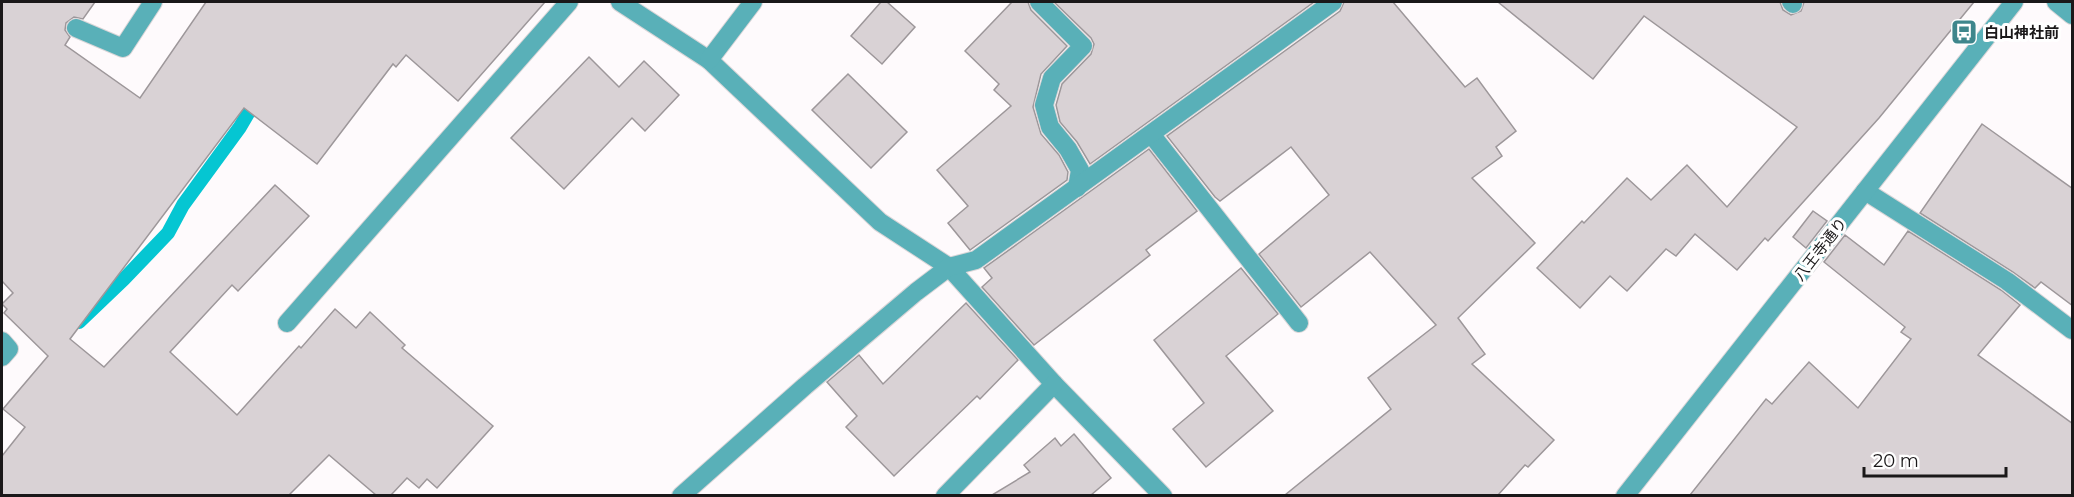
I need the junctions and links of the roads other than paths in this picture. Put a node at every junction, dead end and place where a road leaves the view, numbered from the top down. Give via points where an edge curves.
1 (153, 2) edge
2 (569, 2) edge
3 (620, 2) edge
4 (753, 2) edge
5 (1040, 2) edge
6 (1333, 2) edge
7 (2014, 2) edge
8 (2056, 2) edge
9 (2073, 15) edge
10 (76, 28) dead end
11 (709, 60) junction
12 (1151, 134) junction
13 (1077, 188) junction
14 (1865, 191) junction
15 (949, 267) junction
16 (287, 323) dead end
17 (1299, 323) dead end
18 (2073, 330) edge
19 (2, 341) edge
20 (2, 357) edge
21 (1054, 384) junction
22 (681, 495) edge
23 (945, 495) edge
24 (1163, 495) edge
25 (1625, 495) edge

1 - 10 street via 123,48
2 - 16 street
3 - 11 street
4 - 11 street
5 - 13 street via 1083,46 1052,78 1044,105 1050,127 1080,170
6 - 12 street
7 - 14 street, 八王寺通り
8 - 9 street
11 - 15 street via 880,222
12 - 13 street
12 - 17 street
13 - 15 street via 976,260
14 - 18 street via 2007,280
14 - 25 street, 八王寺通り
15 - 21 street
15 - 22 street
19 - 20 street via 9,349
21 - 23 street
21 - 24 street

